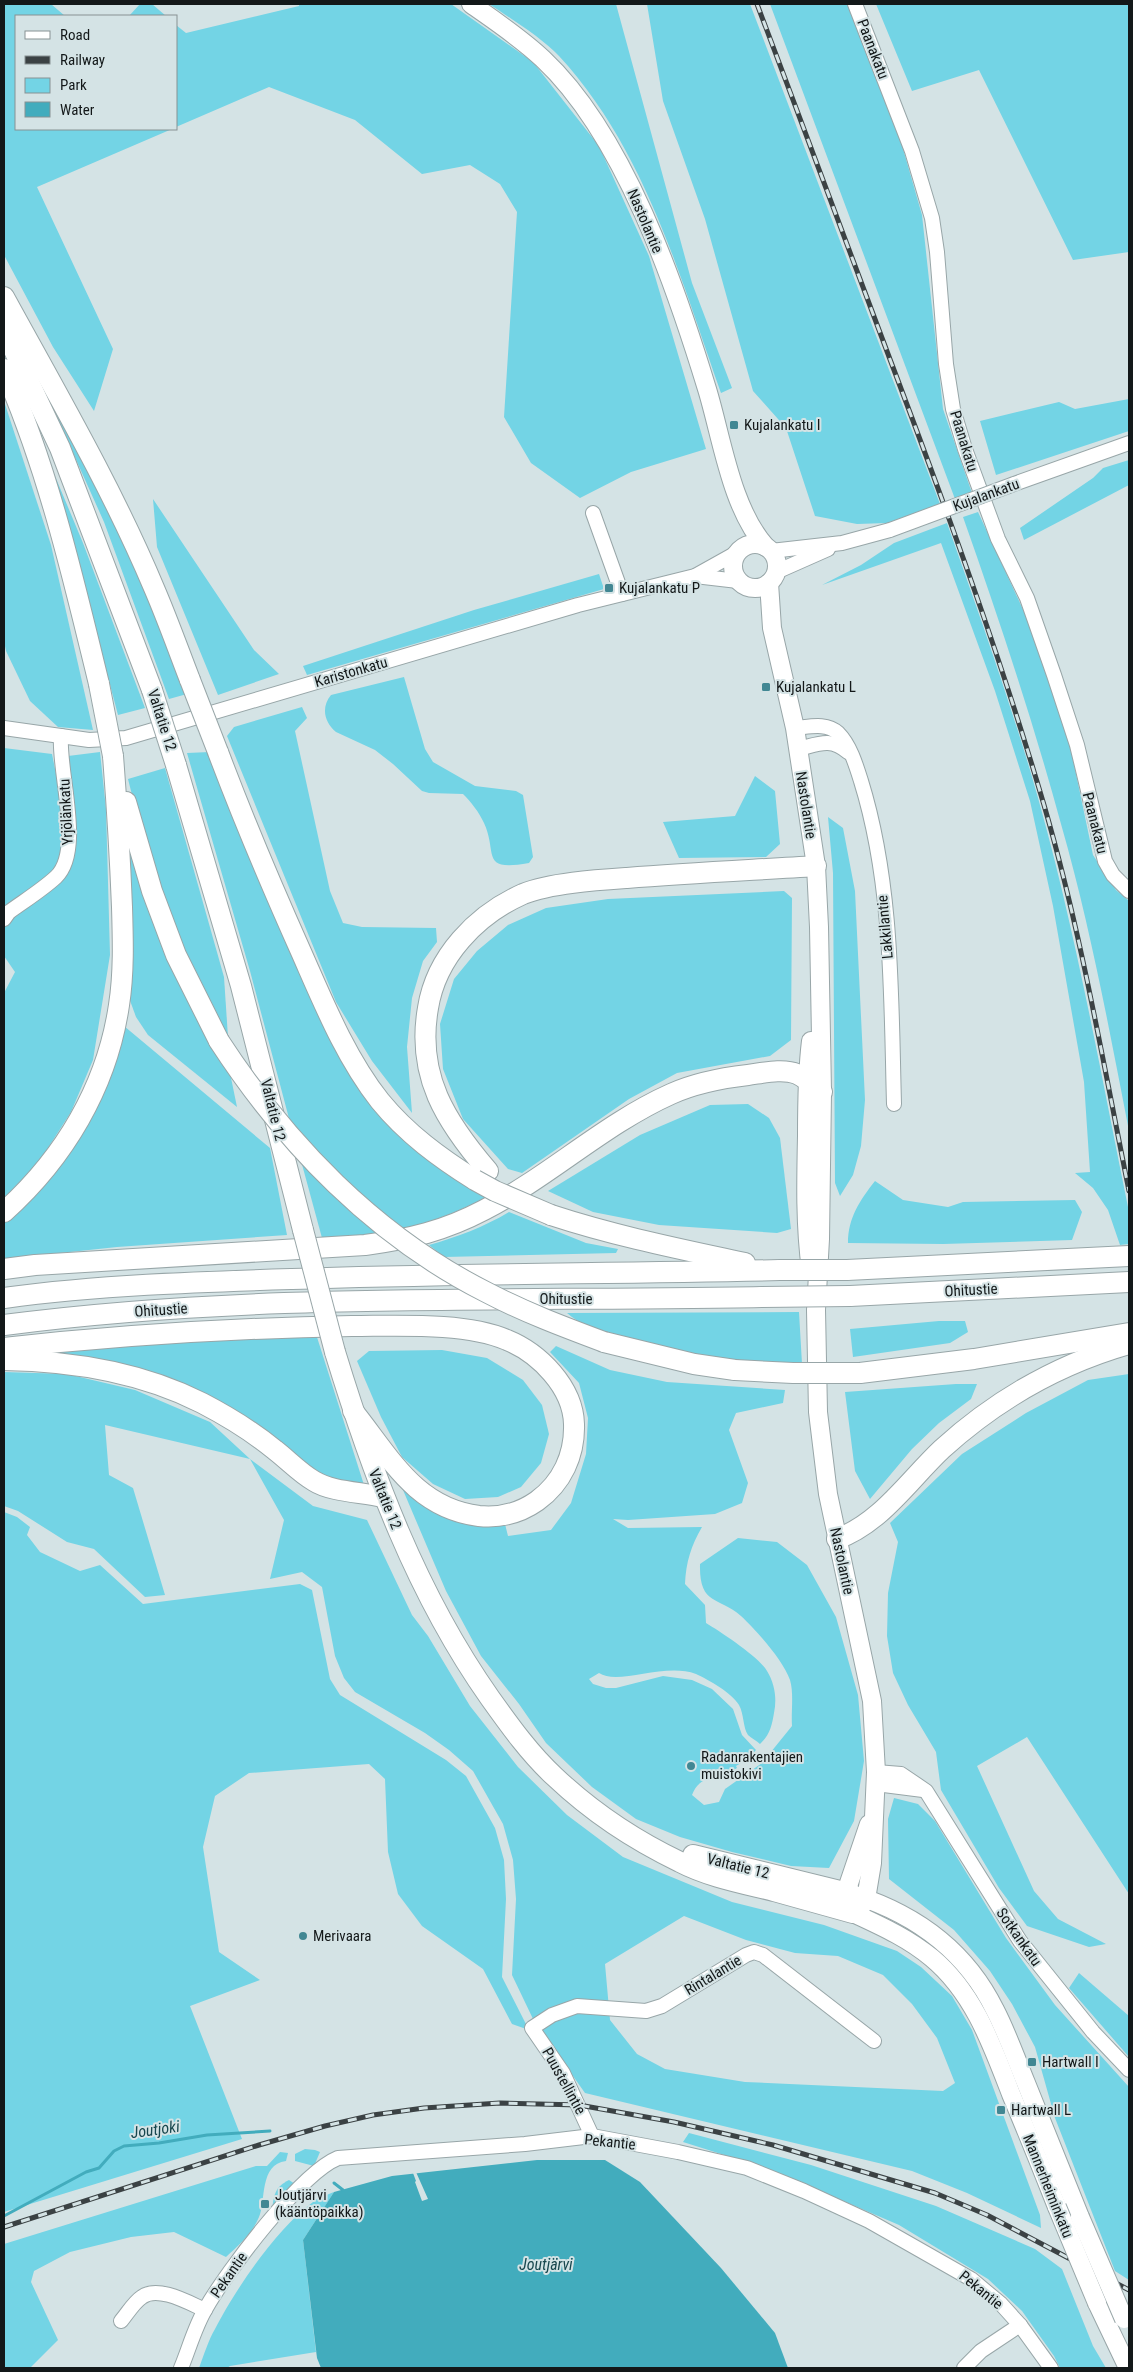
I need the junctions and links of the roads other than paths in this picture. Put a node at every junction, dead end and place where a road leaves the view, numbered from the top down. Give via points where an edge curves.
1 (471, 4) edge
2 (855, 4) edge
3 (4, 298) edge
4 (4, 329) edge
5 (4, 368) edge
6 (1129, 443) edge
7 (736, 490) junction
8 (592, 513) dead end
9 (842, 543) junction
10 (768, 549) junction
11 (740, 550) junction
12 (694, 576) junction
13 (772, 578) junction
14 (744, 584) junction
15 (622, 594) junction
16 (772, 628) junction
17 (4, 728) edge
18 (795, 728) junction
19 (61, 736) junction
20 (798, 749) junction
21 (851, 754) junction
22 (113, 756) junction
23 (816, 866) junction
24 (1129, 891) edge
25 (4, 920) edge
26 (815, 1086) junction
27 (894, 1104) dead end
28 (482, 1176) junction
29 (4, 1212) edge
30 (1129, 1256) edge
31 (4, 1269) edge
32 (780, 1270) junction
33 (1129, 1282) edge
34 (4, 1298) edge
35 (4, 1325) edge
36 (1120, 1341) edge
37 (4, 1348) edge
38 (4, 1360) edge
39 (353, 1411) junction
40 (383, 1498) junction
41 (837, 1539) junction
42 (876, 1778) junction
43 (629, 1834) junction
44 (856, 1901) junction
45 (532, 2028) joint
46 (874, 2041) dead end
47 (1129, 2070) edge
48 (592, 2136) junction
49 (205, 2310) junction
50 (121, 2321) dead end
51 (1020, 2325) junction
52 (1126, 2325) edge
53 (182, 2368) edge
54 (964, 2368) edge
55 (1051, 2368) edge
56 (1128, 2368) edge

1 - 7 main road, Nastolantie via 543,58 567,84 590,115 625,175 683,318
2 - 24 street, Paanakatu via 912,151 932,218 946,364 953,408 965,448 998,539 1024,591 1054,675 1076,745 1105,861
3 - 28 highway, bridge via 118,511 154,587 258,854 344,1044 380,1100 420,1142
4 - 39 highway, Valtatie 12, bridge via 60,448 152,690 241,986
5 - 22 highway, bridge via 19,403 68,556
6 - 9 street, Kujalankatu, bridge via 890,530
7 - 10 main road, Nastolantie via 758,538
7 - 11 main road, Nastolantie
8 - 15 street
9 - 10 street, Kujalankatu
9 - 13 street, Kujalankatu
10 - 11 main road via 756,544
10 - 13 main road via 776,561
11 - 12 street, Karistonkatu
11 - 14 main road via 733,563 735,575
12 - 14 street, Karistonkatu
12 - 15 street, Karistonkatu
13 - 14 main road via 762,587
13 - 16 main road, Nastolantie
14 - 16 main road, Nastolantie
15 - 19 street, Karistonkatu via 126,738 89,740
16 - 18 main road, Nastolantie
17 - 19 street, Karistonkatu
18 - 20 main road, Nastolantie
18 - 21 street, Lakkilantie via 828,727 838,732
19 - 25 street, Yrjölänkatu via 69,850 57,876 9,912
20 - 21 street via 824,743 839,744
20 - 23 main road, Nastolantie
21 - 27 street, Lakkilantie via 872,819 886,920
22 - 29 highway via 123,944 119,1005 110,1050 78,1123 56,1157 31,1188
22 - 36 highway, bridge via 152,891 176,955 220,1041 248,1084 309,1157 371,1214 404,1241 484,1291 534,1315 604,1342 694,1364 735,1370 860,1373
23 - 26 main road, Nastolantie via 819,926
23 - 28 highway via 563,885 524,894 477,924 455,946 438,972 424,1028 432,1085 444,1113
26 - 31 highway via 796,1073 777,1072 717,1079 672,1093 619,1122 569,1158 485,1210 446,1228 409,1239 365,1245
26 - 41 main road, Nastolantie via 820,1239 816,1310 818,1412
28 - 32 highway, bridge via 503,1184 551,1215 594,1229
30 - 32 highway, Ohitustie, bridge via 848,1270
32 - 34 highway, Ohitustie via 430,1274 188,1282 63,1290
33 - 35 highway, Ohitustie, bridge via 850,1296 444,1298 192,1308 71,1316
36 - 41 highway via 1050,1374 995,1406 942,1450 881,1512 861,1528
37 - 39 highway via 261,1328 386,1326 474,1330 506,1340 529,1352 544,1365 567,1396 574,1418 575,1438 564,1472 529,1507 507,1515 460,1514 440,1506 418,1491 396,1469
38 - 40 highway via 66,1363 144,1379 202,1403 275,1450 315,1482
39 - 40 highway, Valtatie 12
40 - 43 highway, Valtatie 12 via 456,1647 506,1720 554,1776
41 - 42 main road, Nastolantie via 872,1701
42 - 44 main road, Nastolantie via 874,1810 854,1867
42 - 47 street, Sotkankatu via 926,1791 1020,1941 1093,2032
43 - 44 highway, Valtatie 12
43 - 44 highway, Valtatie 12 via 682,1863 725,1879 814,1902
44 - 52 main road, Mannerheiminkatu, bridge via 895,1909 929,1932 959,1958 983,1989 1009,2042
44 - 56 main road, Mannerheiminkatu, bridge via 892,1931 933,1958 975,2010 1097,2303
45 - 46 street, Rintalantie via 552,2015 577,2006 646,2011 662,2006 754,1952 763,1955
45 - 48 street, Puustellintie via 563,2073
48 - 49 street, Pekantie via 338,2158 328,2162 299,2189 244,2251
48 - 51 street, Pekantie via 748,2168 804,2191 869,2221 971,2279
49 - 50 street via 174,2296 156,2294 142,2296
49 - 53 street, Pekantie
51 - 54 street via 981,2351
51 - 55 street, Pekantie

